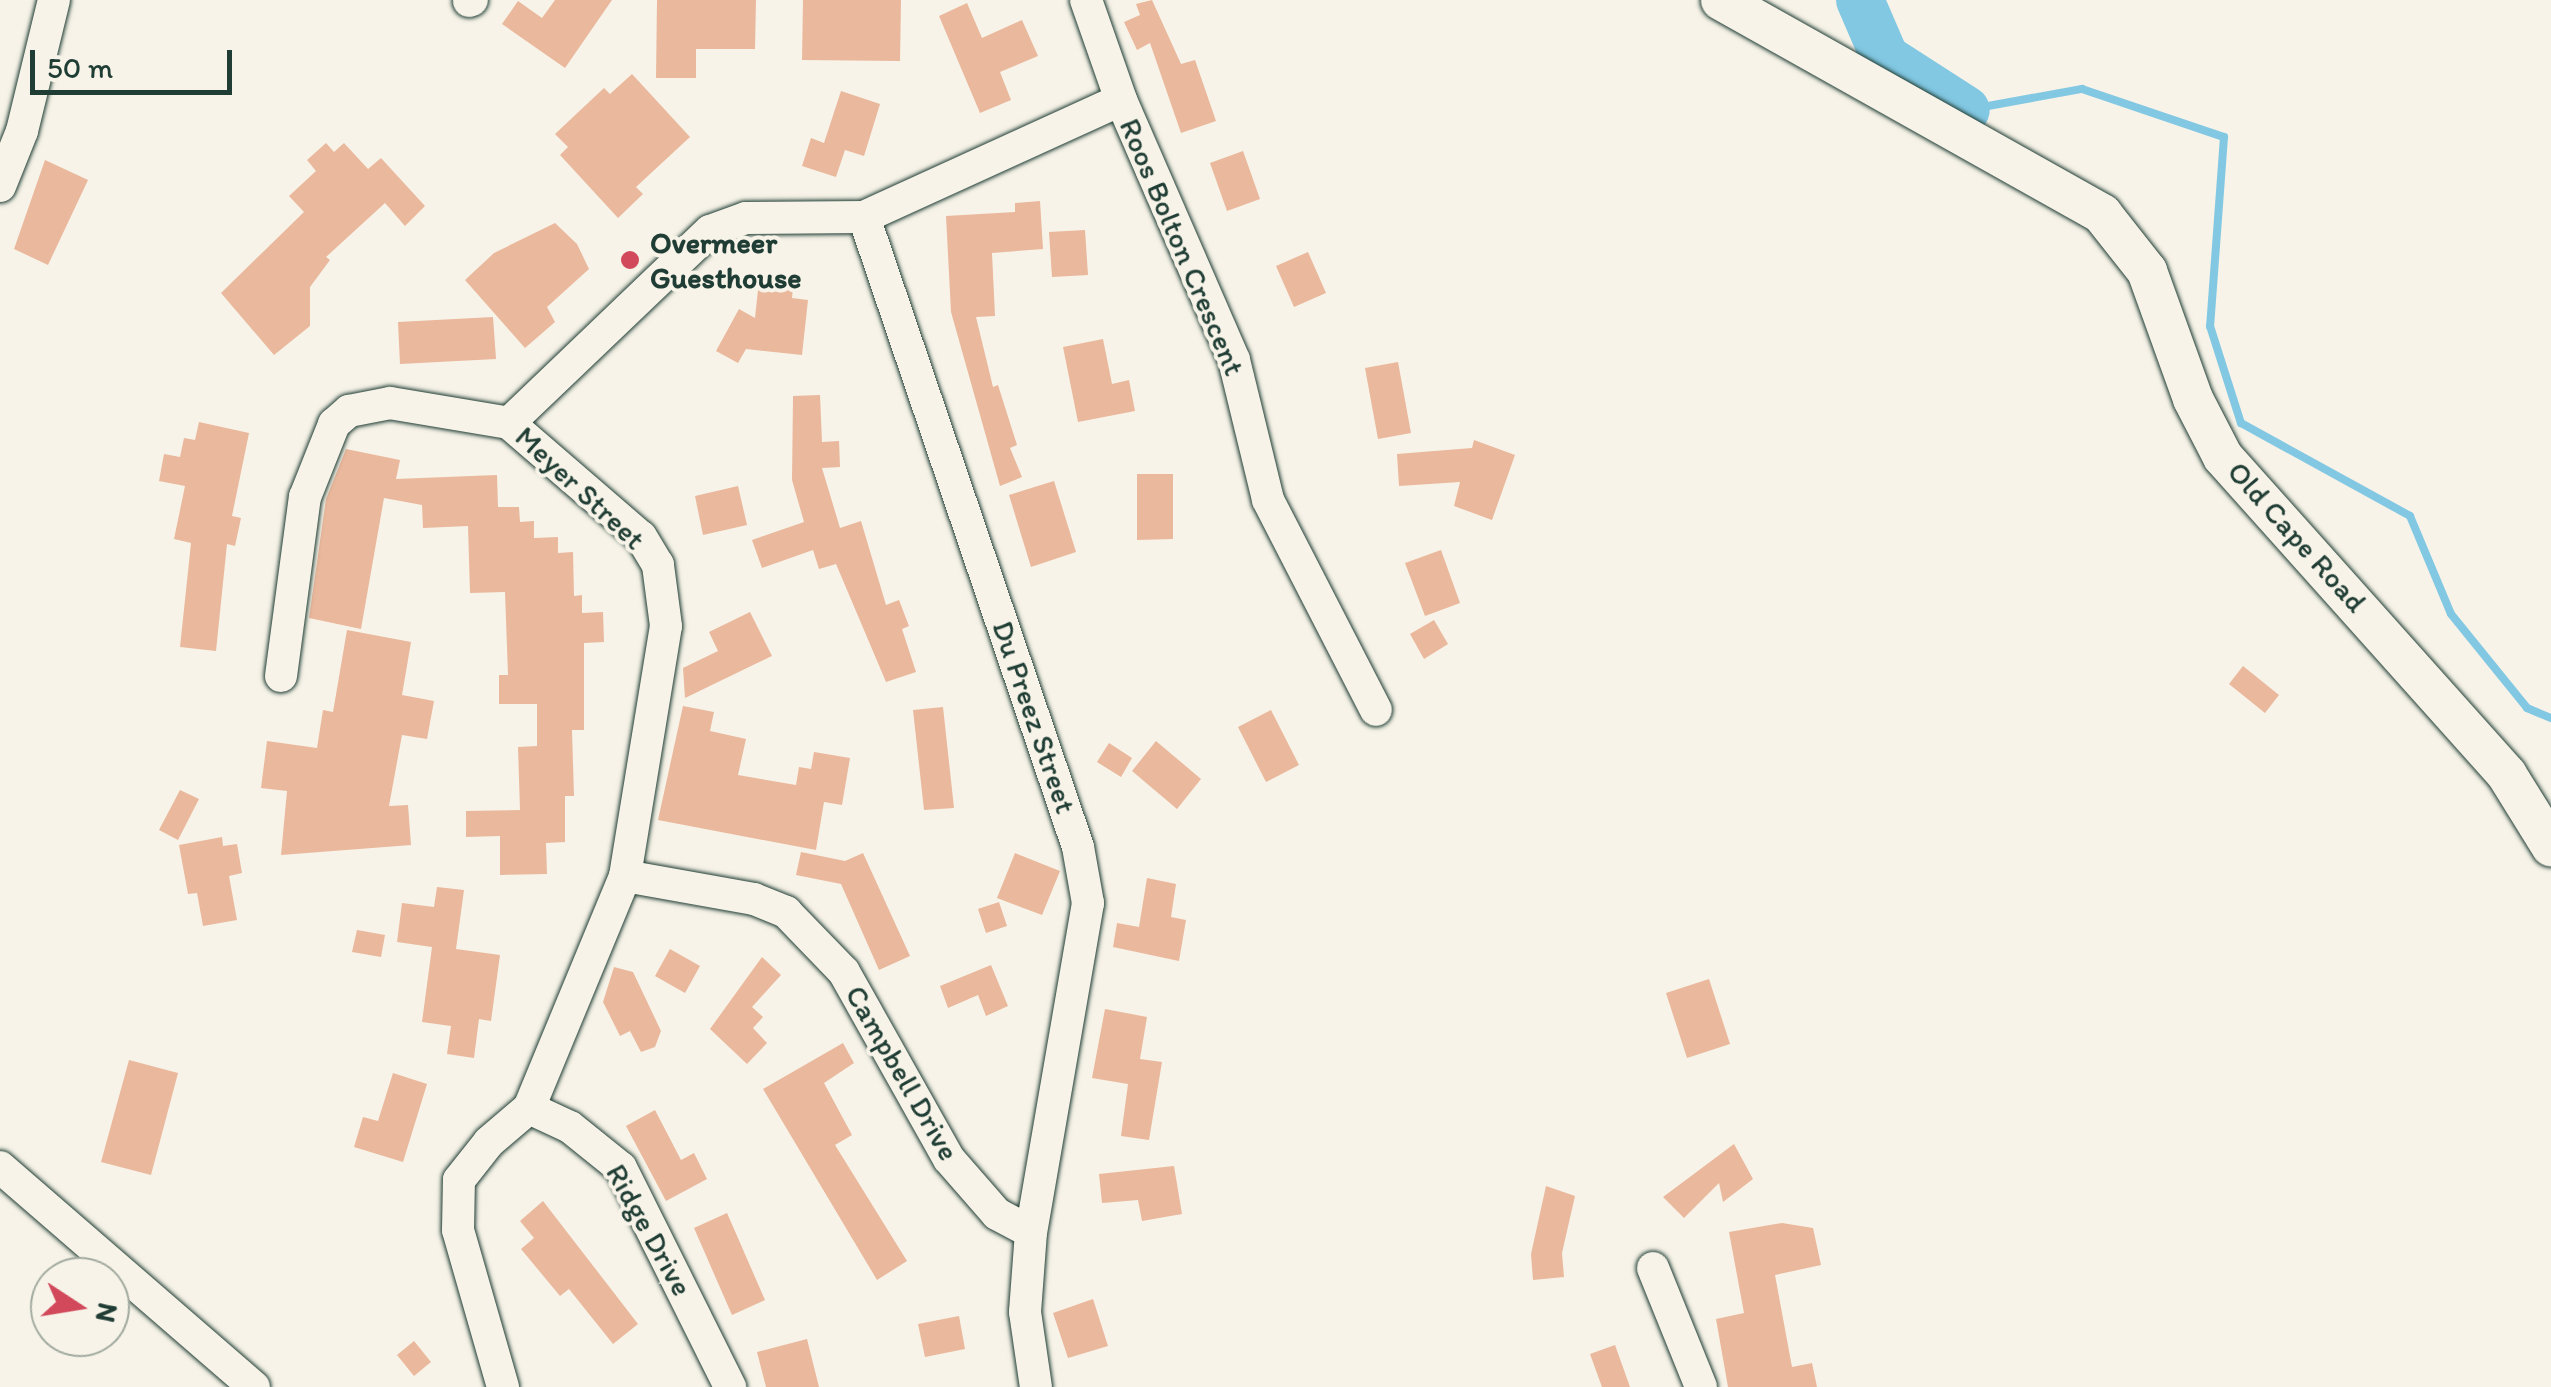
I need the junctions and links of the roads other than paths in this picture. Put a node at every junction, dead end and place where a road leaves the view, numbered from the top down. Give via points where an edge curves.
1 (54, 0) edge
2 (1086, 0) edge
3 (1721, 0) edge
4 (1121, 100) junction
5 (0, 186) edge
6 (864, 217) junction
7 (509, 423) junction
8 (281, 676) dead end
9 (1376, 710) dead end
10 (2551, 846) edge
11 (625, 876) junction
12 (530, 1108) junction
13 (0, 1167) edge
14 (1031, 1232) junction
15 (1653, 1268) dead end
16 (254, 1387) edge
17 (503, 1387) edge
18 (730, 1387) edge
19 (1036, 1387) edge
20 (1700, 1387) edge

1 - 5 street via 22,131
2 - 4 street, Roos Bolton Crescent
3 - 10 street, Old Cape Road via 2060,186 2116,228 2147,271 2193,399 2223,457 2507,775
4 - 6 street, Meyer Street
4 - 9 street, Roos Bolton Crescent via 1234,360 1268,500
6 - 7 street, Meyer Street via 746,218 710,231
6 - 14 street, Du Preez Street via 1078,847 1088,903
7 - 8 street via 390,403 349,411 334,424 305,497
7 - 11 street, Meyer Street via 641,537 664,588 666,626
11 - 12 street, Meyer Street
11 - 14 street, Campbell Drive via 754,899 812,933 844,972 972,1190
12 - 17 street, Meyer Street via 474,1158 456,1198 458,1230
12 - 18 street, Ridge Drive via 570,1127 621,1168
13 - 16 street
14 - 19 street via 1025,1312
15 - 20 street

